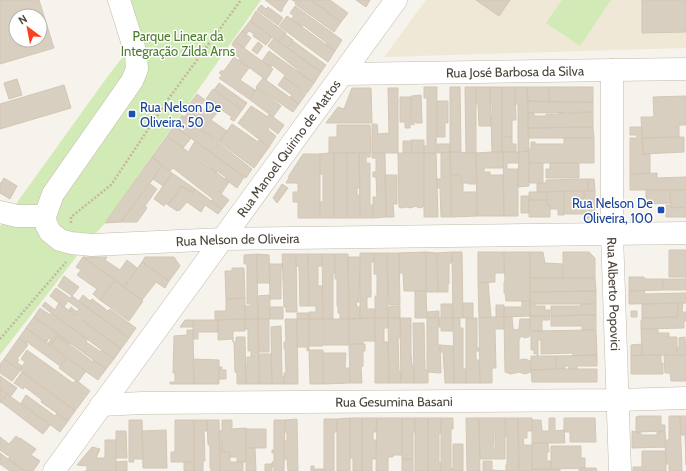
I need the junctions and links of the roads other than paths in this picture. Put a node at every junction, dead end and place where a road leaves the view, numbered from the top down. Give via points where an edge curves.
1 (396, 0) edge
2 (121, 1) edge
3 (686, 69) edge
4 (612, 70) junction
5 (343, 74) junction
6 (0, 212) edge
7 (45, 216) junction
8 (686, 233) edge
9 (612, 234) junction
10 (223, 239) junction
11 (686, 398) edge
12 (618, 400) junction
13 (101, 405) junction
14 (54, 471) edge
15 (620, 471) edge

1 - 5 street, Rua Manoel Quirino de Mattos
2 - 7 street via 136,54 137,69 132,82 53,194
3 - 4 street, Rua José Barbosa da Silva
4 - 5 street, Rua José Barbosa da Silva
4 - 9 street, Rua Alberto Popovici
5 - 10 street, Rua Manoel Quirino de Mattos
6 - 7 street via 17,216
7 - 10 street, Rua Nelson de Oliveira via 50,232 60,240 92,245
8 - 9 street, Rua Nelson de Oliveira
9 - 10 street, Rua Nelson de Oliveira
9 - 12 street, Rua Alberto Popovici
10 - 13 street, Rua Manoel Quirino de Mattos
11 - 12 street, Rua Gesumina Basani
12 - 13 street, Rua Gesumina Basani
12 - 15 street, Rua Alberto Popovici
13 - 14 street, Rua Manoel Quirino de Mattos

